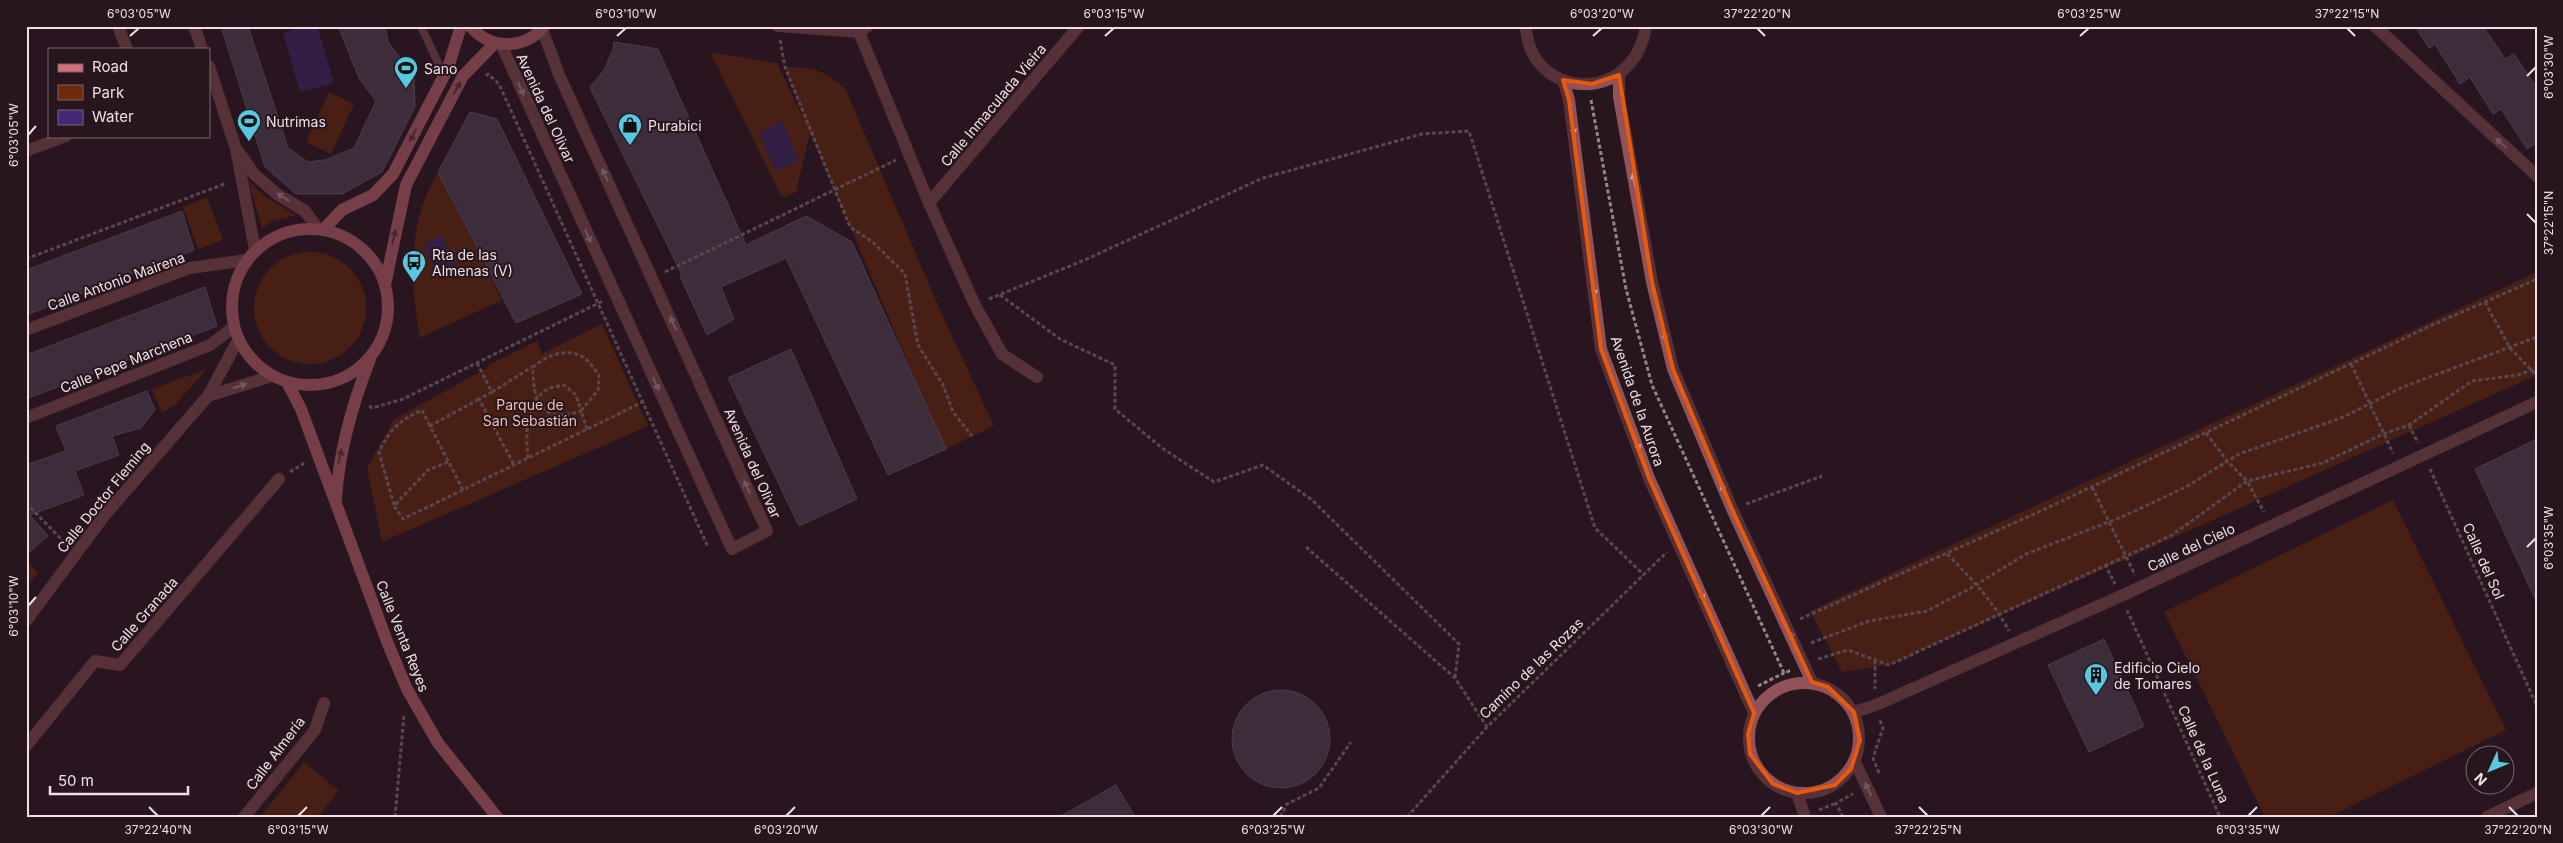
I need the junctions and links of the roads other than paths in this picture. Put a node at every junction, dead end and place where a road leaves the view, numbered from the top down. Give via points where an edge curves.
1 (118, 26) edge
2 (194, 26) edge
3 (421, 26) edge
4 (461, 26) edge
5 (470, 26) edge
6 (778, 26) edge
7 (1079, 26) edge
8 (1526, 26) edge
9 (1646, 26) edge
10 (2375, 26) edge
11 (543, 28) edge
12 (864, 29) edge
13 (498, 44) junction
14 (127, 48) edge
15 (202, 48) edge
16 (1619, 75) junction
17 (444, 76) junction
18 (211, 80) edge
19 (1563, 80) junction
20 (61, 138) edge
21 (236, 149) junction
22 (26, 151) edge
23 (2537, 176) edge
24 (929, 203) junction
25 (320, 229) junction
26 (255, 250) junction
27 (247, 260) junction
28 (385, 285) junction
29 (234, 327) junction
30 (26, 330) edge
31 (238, 340) junction
32 (372, 356) junction
33 (272, 376) junction
34 (1037, 377) dead end
35 (287, 382) junction
36 (208, 396) junction
37 (2537, 402) edge
38 (26, 418) edge
39 (279, 479) road end
40 (336, 504) junction
41 (26, 620) edge
42 (1812, 682) junction
43 (324, 703) dead end
44 (1854, 712) junction
45 (1754, 714) junction
46 (26, 746) edge
47 (1855, 762) junction
48 (1797, 793) junction
49 (2537, 793) edge
50 (244, 817) edge
51 (496, 817) edge
52 (1805, 817) edge
53 (1881, 817) edge
54 (2487, 817) edge

1 - 14 street
2 - 15 street
3 - 17 lane
4 - 17 main road
5 - 13 main road via 482,37
6 - 12 street
7 - 24 street, Calle Inmaculada Vieira
8 - 19 street via 1534,54 1546,70
9 - 16 street via 1643,43 1634,61
23 -> 10 street
11 - 13 main road via 516,44
13 -> 11 street, Avenida del Olivar via 732,548 767,531 560,77
12 - 24 street
28 -> 13 main road via 406,185 463,76
16 - 19 street via 1592,84
42 -> 16 street via 1732,509 1673,369 1652,282 1619,97
17 -> 25 main road via 393,174 373,195 342,210
18 - 21 street
19 -> 45 street, Avenida de la Aurora via 1569,100 1601,349 1649,478
20 - 22 street
25 -> 21 street via 305,211 254,174
21 - 26 street
24 - 34 street via 974,305 1002,354
25 - 26 main road via 284,233
25 - 28 main road via 344,237 362,248 376,265
26 - 27 main road
27 - 29 main road via 234,288 231,304
27 - 30 street, Calle Antonio Mairena via 190,268
28 - 32 main road via 388,309 384,334
29 - 31 main road
29 - 38 street, Calle Pepe Marchena via 210,345
31 - 33 main road via 252,360
31 - 36 street, Calle Doctor Fleming
32 - 35 main road via 355,372 334,382 311,386
40 -> 32 main road, Calle Venta Reyes via 338,463 355,399
33 - 35 main road
36 -> 33 street
35 - 40 main road, Calle Venta Reyes via 301,408
36 - 41 street, Calle Doctor Fleming via 104,516
37 - 44 street, Calle del Cielo via 2121,596
39 - 46 street, Calle Granada via 120,665 94,661
40 - 51 main road, Calle Venta Reyes via 407,689 438,743
42 - 44 street via 1828,687
42 - 45 street via 1787,684 1768,694
43 - 50 street, Calle Almería via 315,730
44 - 47 street via 1860,740
45 - 48 street via 1748,744 1756,766 1773,784
47 - 48 street via 1834,785
53 -> 47 street
48 - 52 street
49 - 54 street

